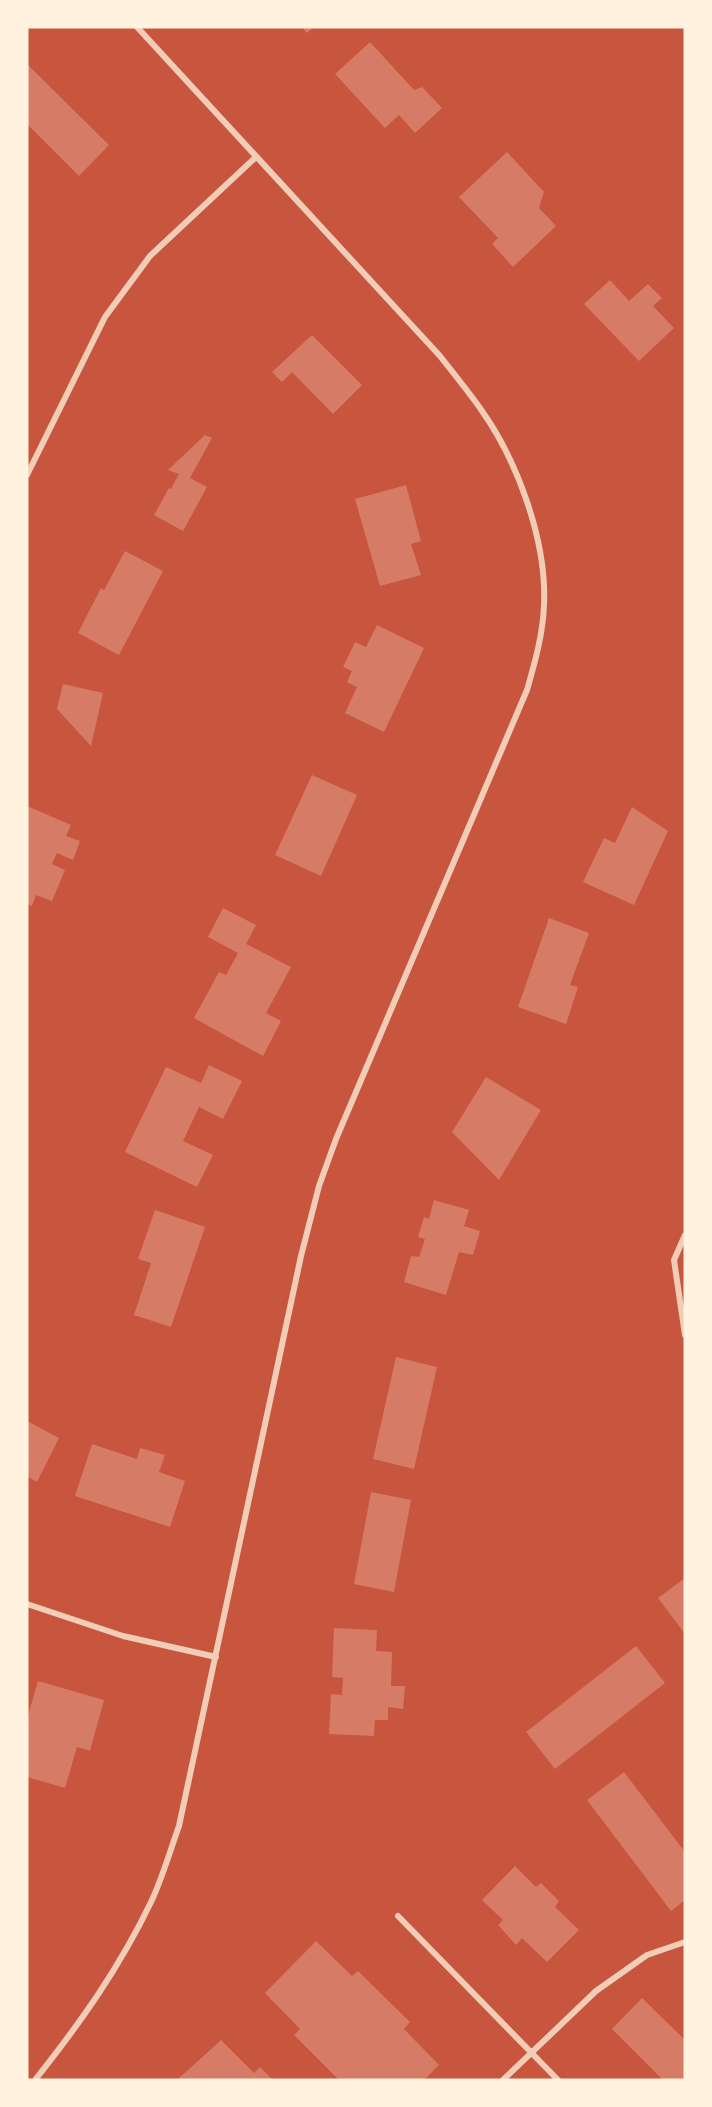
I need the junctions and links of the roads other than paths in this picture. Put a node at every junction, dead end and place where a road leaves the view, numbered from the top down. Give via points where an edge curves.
1 (137, 27) edge
2 (256, 157) junction
3 (27, 475) edge
4 (685, 1235) edge
5 (685, 1335) edge
6 (27, 1604) edge
7 (216, 1657) junction
8 (398, 1916) dead end
9 (685, 1942) edge
10 (531, 2052) junction
11 (35, 2080) edge
12 (503, 2080) edge
13 (558, 2080) edge

1 - 2 street
2 - 3 street via 150,256 105,316
2 - 7 street via 440,356 483,412 511,463 532,517 542,562 544,604 538,650 527,690 336,1139 320,1186 298,1268
4 - 5 street via 674,1260
6 - 7 street via 123,1636
7 - 11 street via 179,1826 153,1897 124,1955 77,2027
8 - 10 street
9 - 10 street via 647,1955 596,1991
10 - 12 street
10 - 13 street

